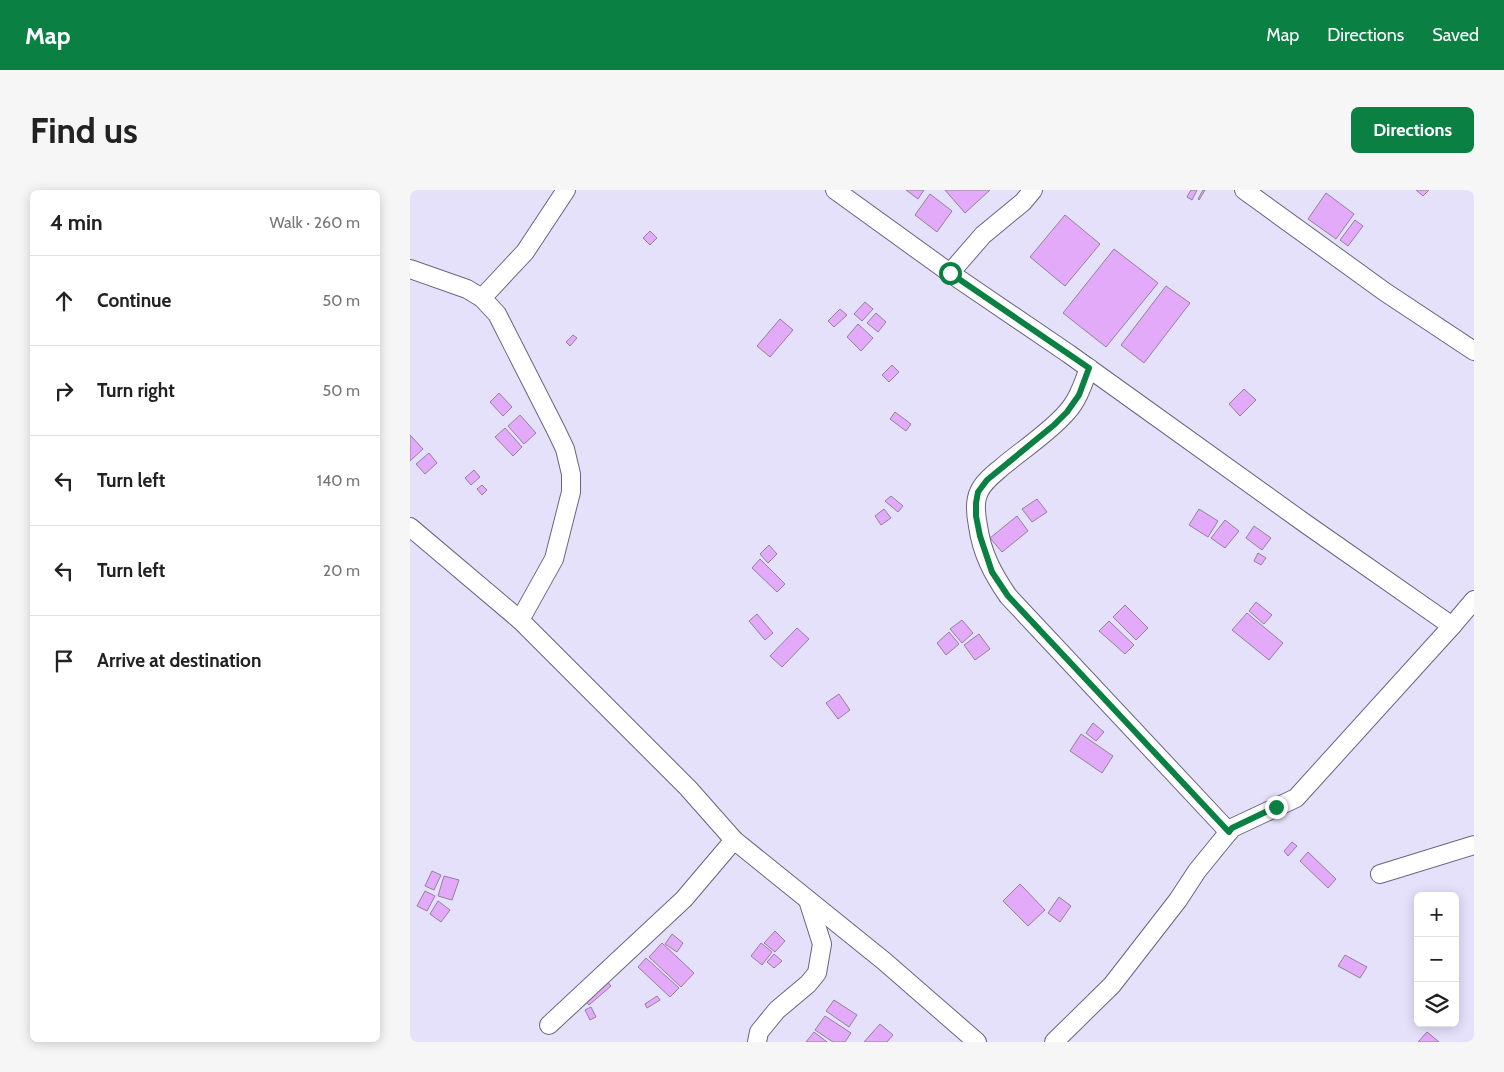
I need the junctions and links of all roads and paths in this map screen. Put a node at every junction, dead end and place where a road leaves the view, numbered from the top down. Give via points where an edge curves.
1 (566, 190) edge
2 (835, 190) edge
3 (1033, 190) edge
4 (1244, 190) edge
5 (410, 269) edge
6 (950, 273) junction
7 (482, 298) junction
8 (1474, 351) edge
9 (1089, 368) junction
10 (410, 527) edge
11 (1474, 600) edge
12 (520, 620) junction
13 (1452, 626) junction
14 (1229, 832) junction
15 (734, 840) junction
16 (1474, 845) edge
17 (1380, 874) dead end
18 (808, 900) junction
19 (550, 1025) dead end
20 (757, 1042) edge
21 (977, 1042) edge
22 (1054, 1042) edge

1 - 7 street via 525,252
2 - 6 street
3 - 6 street via 983,235
4 - 8 street via 1385,292
5 - 7 street via 467,289
6 - 9 street
7 - 12 street via 497,314 565,449 572,474 572,492 554,559
9 - 13 street
9 - 14 street via 1079,395 1067,412 987,480 978,492 976,516 980,536 992,572 1008,596
10 - 12 street
11 - 13 street
12 - 15 street via 688,788
13 - 14 street via 1296,798
14 - 22 street via 1112,985
15 - 18 street
15 - 19 street via 684,899
16 - 17 street
18 - 20 street via 822,944 817,974 777,1010 759,1032
18 - 21 street

